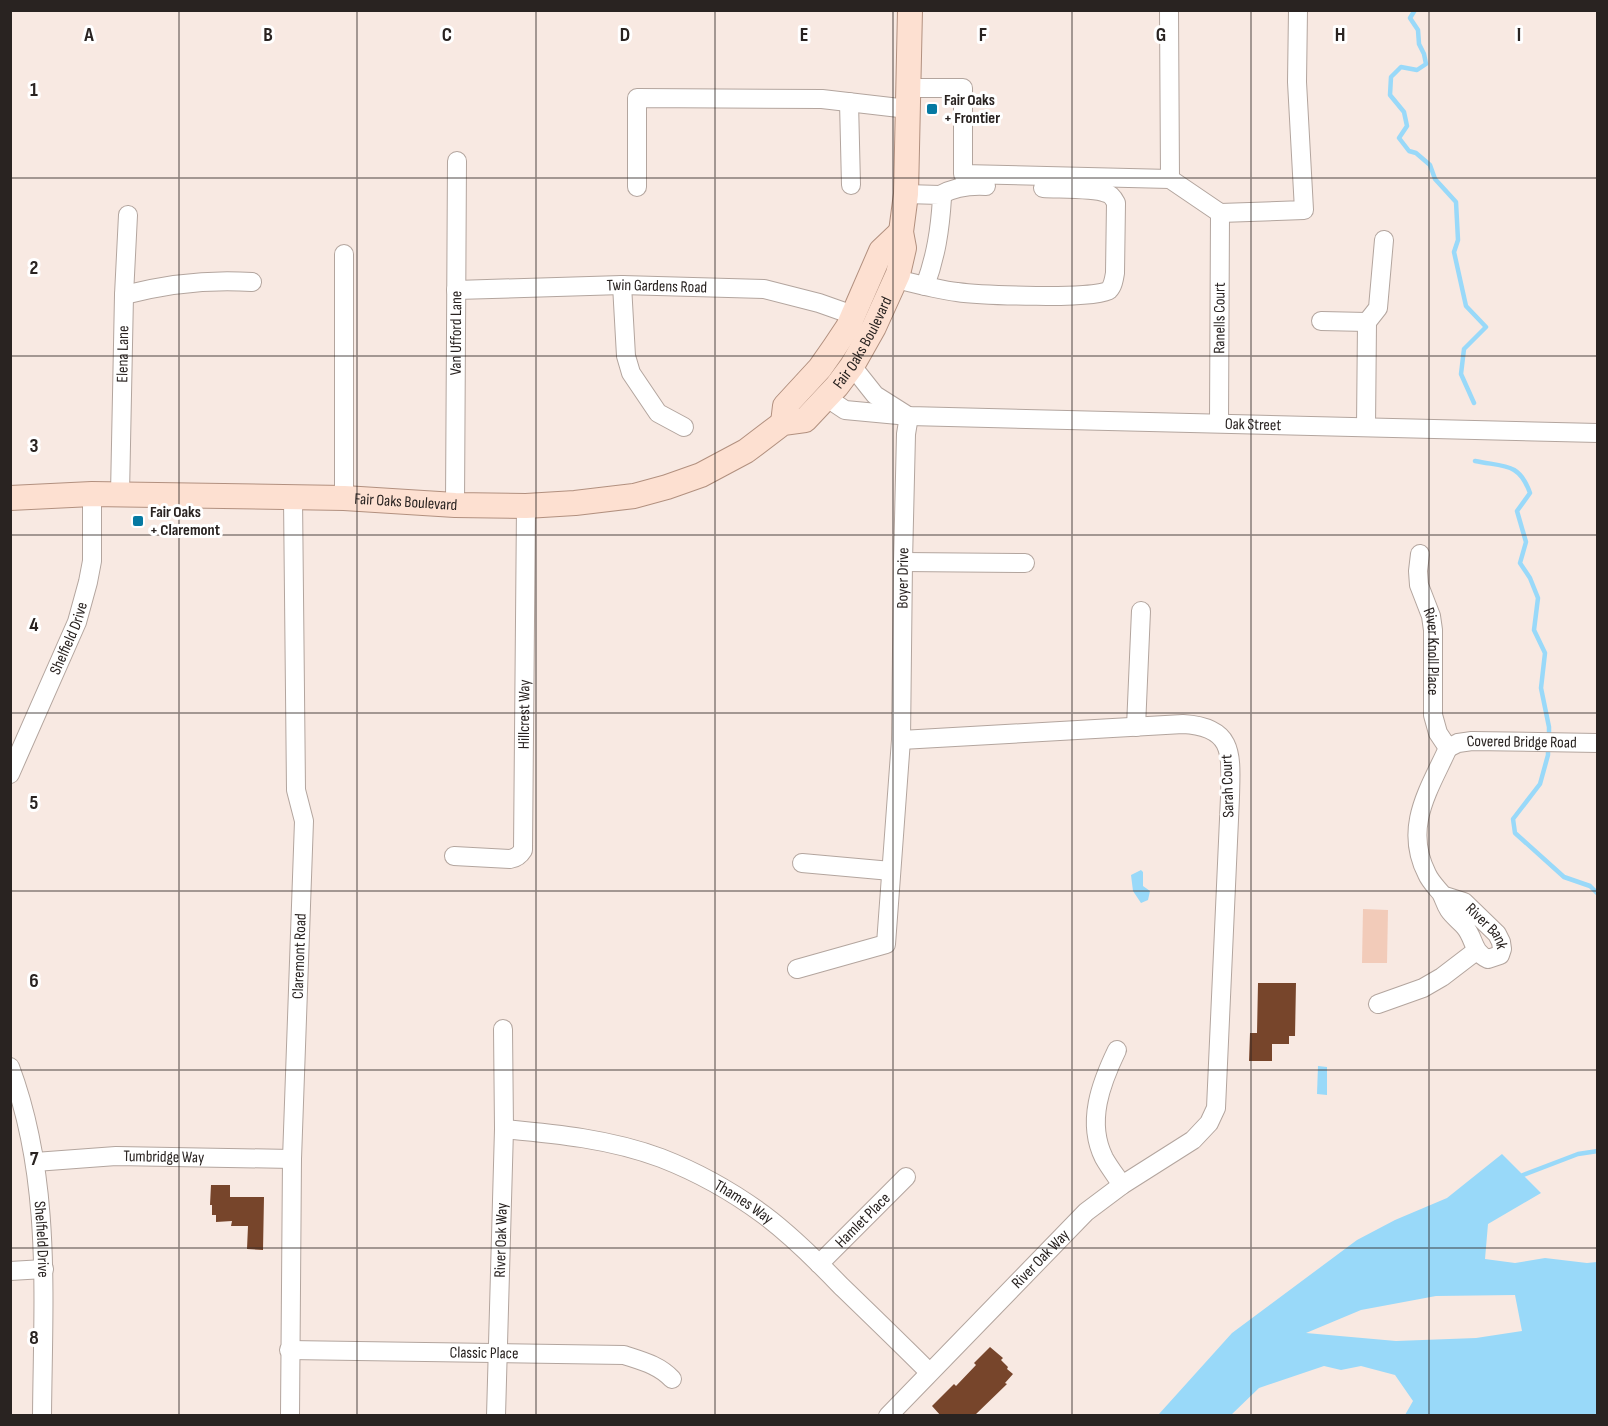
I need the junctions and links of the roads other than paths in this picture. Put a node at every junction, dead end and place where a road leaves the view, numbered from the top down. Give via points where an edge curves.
1 (910, 10) edge
2 (1169, 10) edge
3 (1298, 10) edge
4 (908, 98) junction
5 (849, 102) junction
6 (457, 161) dead end
7 (1170, 179) junction
8 (851, 185) dead end
9 (637, 187) dead end
10 (906, 194) junction
11 (940, 195) junction
12 (1220, 213) junction
13 (128, 215) dead end
14 (901, 232) junction
15 (1384, 240) dead end
16 (344, 254) dead end
17 (896, 279) junction
18 (252, 282) dead end
19 (622, 285) junction
20 (925, 286) junction
21 (456, 290) junction
22 (124, 295) junction
23 (1321, 321) dead end
24 (1367, 322) junction
25 (849, 324) junction
26 (852, 366) junction
27 (827, 398) junction
28 (909, 416) junction
29 (783, 423) junction
30 (1219, 423) junction
31 (684, 427) dead end
32 (1366, 427) junction
33 (1598, 433) edge
34 (92, 494) junction
35 (120, 494) junction
36 (10, 498) edge
37 (293, 498) junction
38 (344, 498) junction
39 (455, 505) junction
40 (526, 506) junction
41 (1420, 554) dead end
42 (903, 561) junction
43 (1025, 564) dead end
44 (1141, 611) dead end
45 (1136, 727) junction
46 (901, 740) junction
47 (1598, 743) edge
48 (1448, 748) junction
49 (10, 774) edge
50 (454, 856) dead end
51 (802, 863) dead end
52 (891, 871) junction
53 (1442, 895) junction
54 (1476, 951) junction
55 (797, 969) dead end
56 (1378, 1004) dead end
57 (503, 1029) dead end
58 (1117, 1050) dead end
59 (10, 1067) edge
60 (1209, 1123) joint
61 (504, 1130) junction
62 (292, 1158) junction
63 (35, 1162) junction
64 (906, 1177) dead end
65 (1122, 1185) junction
66 (819, 1264) junction
67 (44, 1269) junction
68 (10, 1271) edge
69 (289, 1350) junction
70 (497, 1353) junction
71 (929, 1372) junction
72 (672, 1378) dead end
73 (42, 1416) edge
74 (290, 1416) edge
75 (496, 1416) edge
76 (888, 1416) edge

1 - 4 main road, Fair Oaks Boulevard
2 - 7 street
3 - 12 street via 1297,82 1304,210
4 - 5 street
4 - 7 street via 963,88 963,174
4 - 10 main road, Fair Oaks Boulevard
5 - 8 street
5 - 9 street via 638,98
6 - 21 street, Van Ufford Lane
7 - 12 street
10 - 11 street
10 - 14 main road, Fair Oaks Boulevard
11 - 20 street via 940,234
11 - 20 street via 952,189 980,186 1106,192 1116,203 1115,273 1108,291 1098,295 966,293
12 - 30 street, Ranells Court
13 - 22 street, Elena Lane
14 - 17 main road, Fair Oaks Boulevard via 904,248
14 - 25 main road, Fair Oaks Boulevard via 881,251
15 - 24 street via 1378,308
16 - 38 street
17 - 20 street
17 - 26 main road, Fair Oaks Boulevard
18 - 22 street via 177,284
19 - 21 street, Twin Gardens Road
19 - 25 street, Twin Gardens Road via 764,289 819,303
19 - 31 street via 626,356 631,373 658,413
21 - 39 street, Van Ufford Lane
22 - 35 street, Elena Lane
23 - 24 street
24 - 32 street
25 - 27 main road via 847,350 834,369
25 - 29 main road, Fair Oaks Boulevard via 820,368 785,406
26 - 27 main road, Fair Oaks Boulevard
26 - 28 street via 875,395
27 - 28 street via 845,410
27 - 29 main road, Fair Oaks Boulevard via 805,420
28 - 30 street, Oak Street
28 - 42 street, Boyer Drive
29 - 40 main road, Fair Oaks Boulevard via 730,460 667,487 634,496
30 - 32 street, Oak Street
32 - 33 street, Oak Street
34 - 35 main road, Fair Oaks Boulevard
34 - 36 main road, Fair Oaks Boulevard
34 - 49 street, Shelfield Drive via 92,561 77,622
35 - 37 main road, Fair Oaks Boulevard
37 - 38 main road, Fair Oaks Boulevard
37 - 62 street, Claremont Road via 296,790 304,821
38 - 39 main road, Fair Oaks Boulevard
39 - 40 main road, Fair Oaks Boulevard
40 - 50 street, Hillcrest Way via 523,850 514,859
41 - 48 street, River Knoll Place via 1419,585 1433,630 1434,715 1438,733
42 - 43 street
42 - 46 street, Boyer Drive
44 - 45 street
45 - 46 street, Sarah Court
45 - 60 street, Sarah Court via 1203,726 1218,734 1230,756 1216,1108
46 - 52 street, Boyer Drive
47 - 48 street, Covered Bridge Road via 1472,741
48 - 53 street, River Bank via 1417,825 1419,853 1427,876
51 - 52 street
52 - 55 street, Boyer Drive via 886,944
53 - 54 street, River Bank via 1467,929
53 - 54 street, River Bank via 1464,902 1497,934 1500,955 1488,959
54 - 56 street via 1423,988
57 - 61 street, River Oak Way
58 - 65 street via 1096,1107 1096,1128 1104,1158
59 - 63 street, Shelfield Drive via 21,1097
60 - 65 street, River Oak Way via 1193,1140
61 - 66 street, Thames Way via 561,1134 661,1158 727,1190 764,1215
61 - 70 street, River Oak Way
62 - 63 street, Tumbridge Way via 117,1156
62 - 69 street, Claremont Road
63 - 67 street, Shelfield Drive
64 - 66 street, Hamlet Place
65 - 71 street, River Oak Way via 1086,1212
66 - 71 street, Thames Way
67 - 68 street
67 - 73 street, Shelfield Drive
69 - 70 street, Classic Place
69 - 74 street, Claremont Road
70 - 72 street, Classic Place via 624,1355 655,1366
70 - 75 street, River Oak Way
71 - 76 street, River Oak Way

